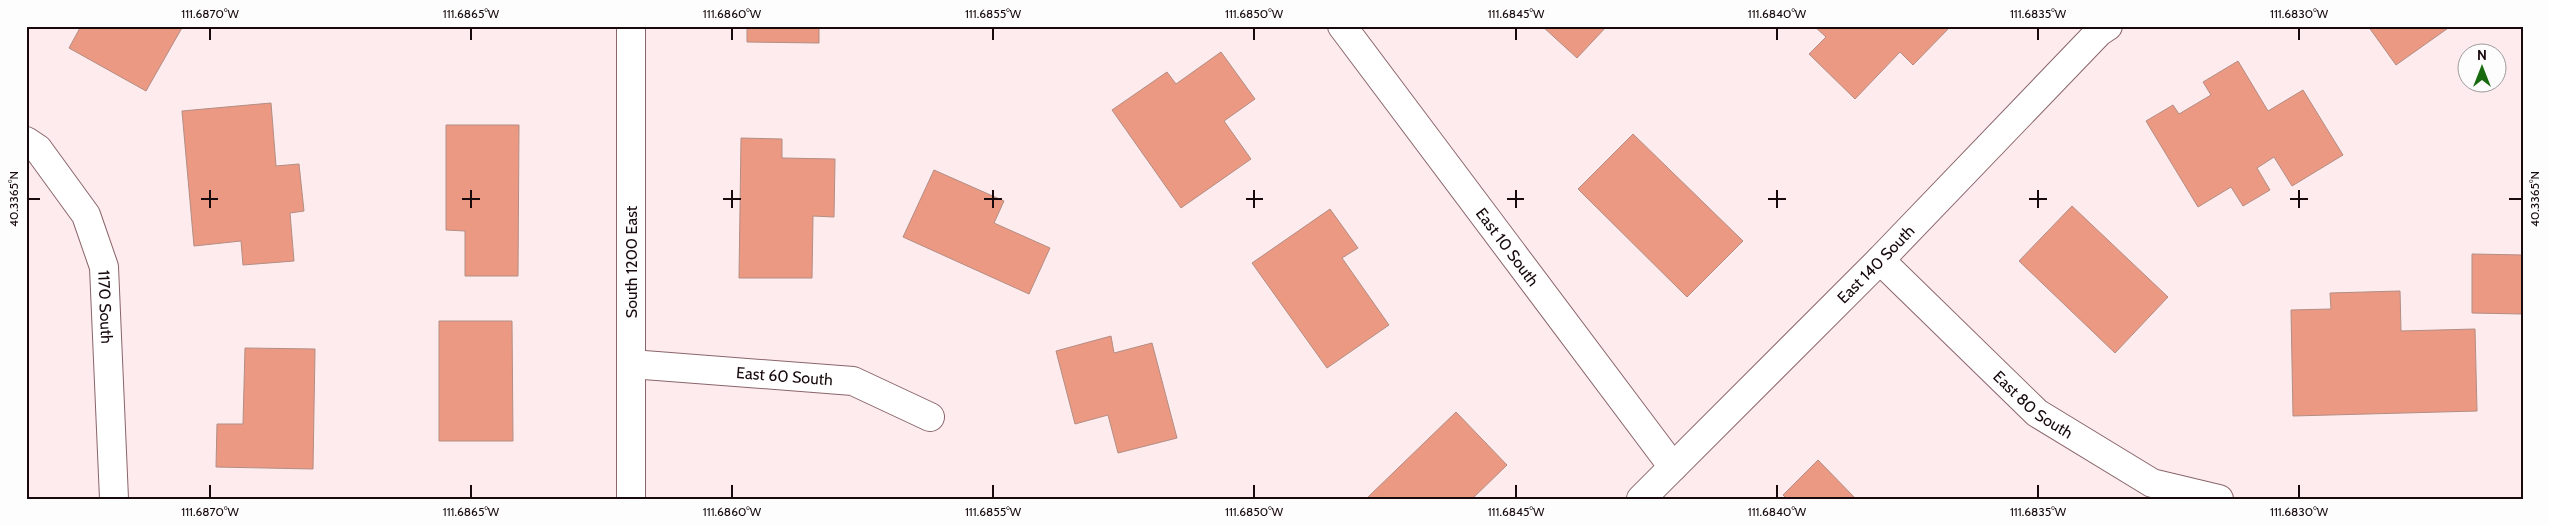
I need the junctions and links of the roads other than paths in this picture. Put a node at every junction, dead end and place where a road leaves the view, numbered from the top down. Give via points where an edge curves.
1 (631, 26) edge
2 (2108, 26) edge
3 (1344, 27) edge
4 (26, 141) edge
5 (1880, 260) junction
6 (631, 364) junction
7 (930, 417) dead end
8 (1673, 467) junction
9 (114, 499) edge
10 (631, 499) edge
11 (1641, 499) edge
12 (2219, 499) edge

1 - 6 street, South 1200 East
2 - 5 street, East 140 South
3 - 8 street, East 10 South
4 - 9 street, 1170 South via 38,149 86,216 104,267
5 - 8 street, East 140 South
5 - 12 street, East 80 South via 2038,413 2152,483
6 - 7 street, East 60 South via 853,381
6 - 10 street, South 1200 East
8 - 11 street, East 140 South

